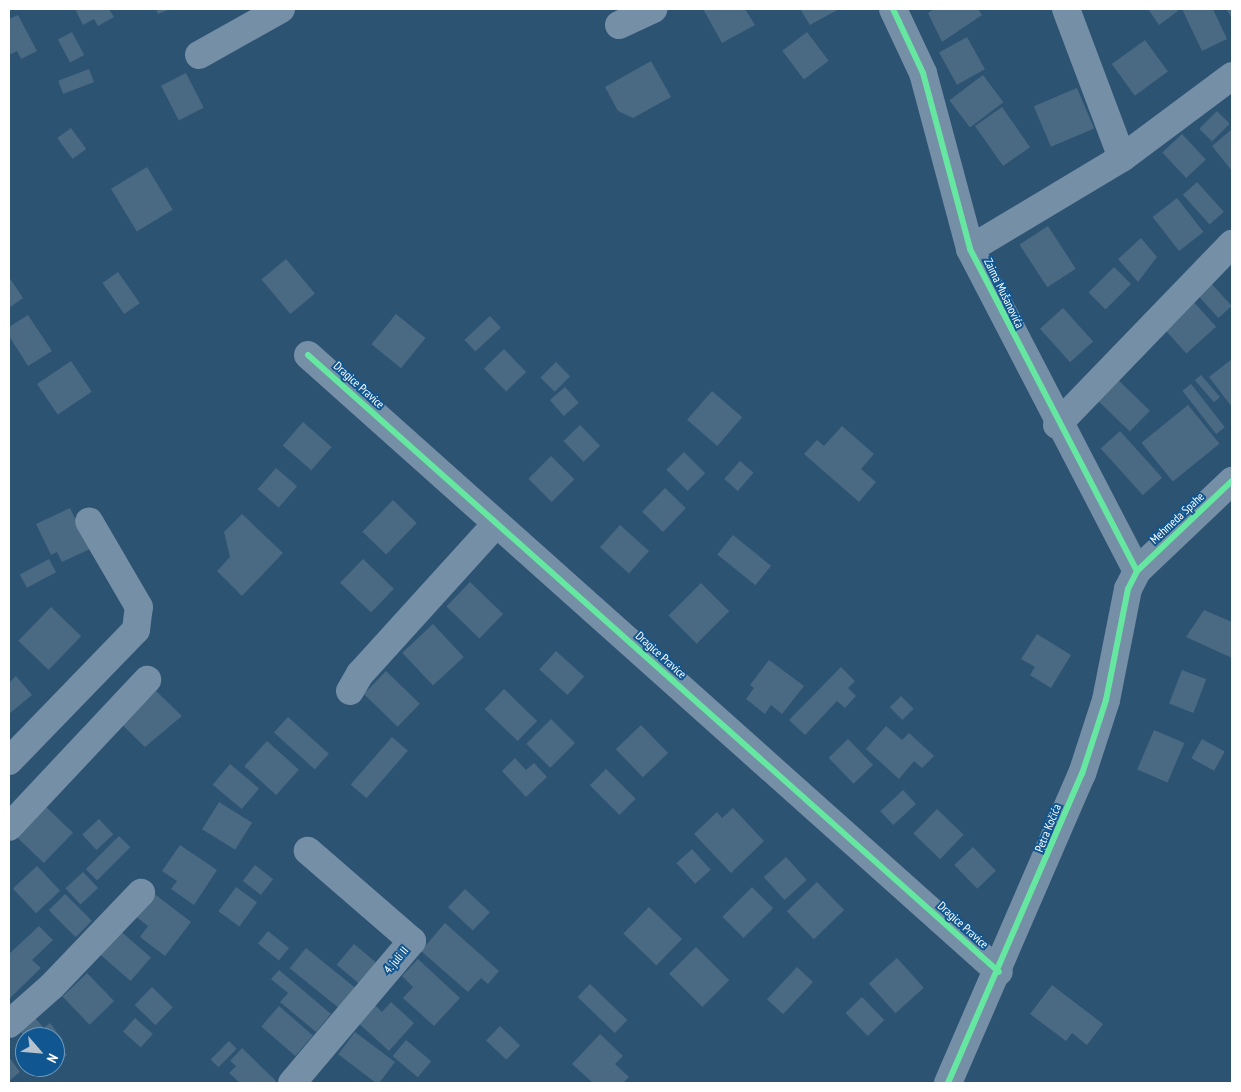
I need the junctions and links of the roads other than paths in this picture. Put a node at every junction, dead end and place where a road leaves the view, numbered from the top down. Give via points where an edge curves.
1 (280, 9) edge
2 (653, 9) edge
3 (893, 9) edge
4 (1066, 9) edge
5 (619, 25) dead end
6 (198, 55) dead end
7 (1232, 76) edge
8 (1122, 158) junction
9 (1232, 244) edge
10 (970, 250) junction
11 (308, 355) dead end
12 (1057, 425) junction
13 (1232, 481) edge
14 (89, 521) dead end
15 (496, 524) junction
16 (1137, 571) junction
17 (147, 680) dead end
18 (350, 691) dead end
19 (9, 761) edge
20 (9, 827) edge
21 (308, 851) dead end
22 (141, 893) dead end
23 (999, 972) junction
24 (9, 1024) edge
25 (292, 1083) edge
26 (948, 1083) edge

1 - 6 street
2 - 5 street
3 - 10 street, Zaima Mušanovića via 923,73
4 - 8 street
7 - 8 street
8 - 10 street
9 - 12 street
10 - 12 street, Zaima Mušanovića
11 - 15 street, Dragice Pravice
12 - 16 street, Zaima Mušanovića
13 - 16 street, Mehmeda Spahe
14 - 19 street via 139,607 136,630
15 - 18 street via 360,674
15 - 23 street, Dragice Pravice
16 - 23 street, Petra Kočića via 1122,610 1106,700 1082,774
17 - 20 street
21 - 25 street, 4. juli II via 412,941
22 - 24 street via 52,986
23 - 26 street, Petra Kočića

